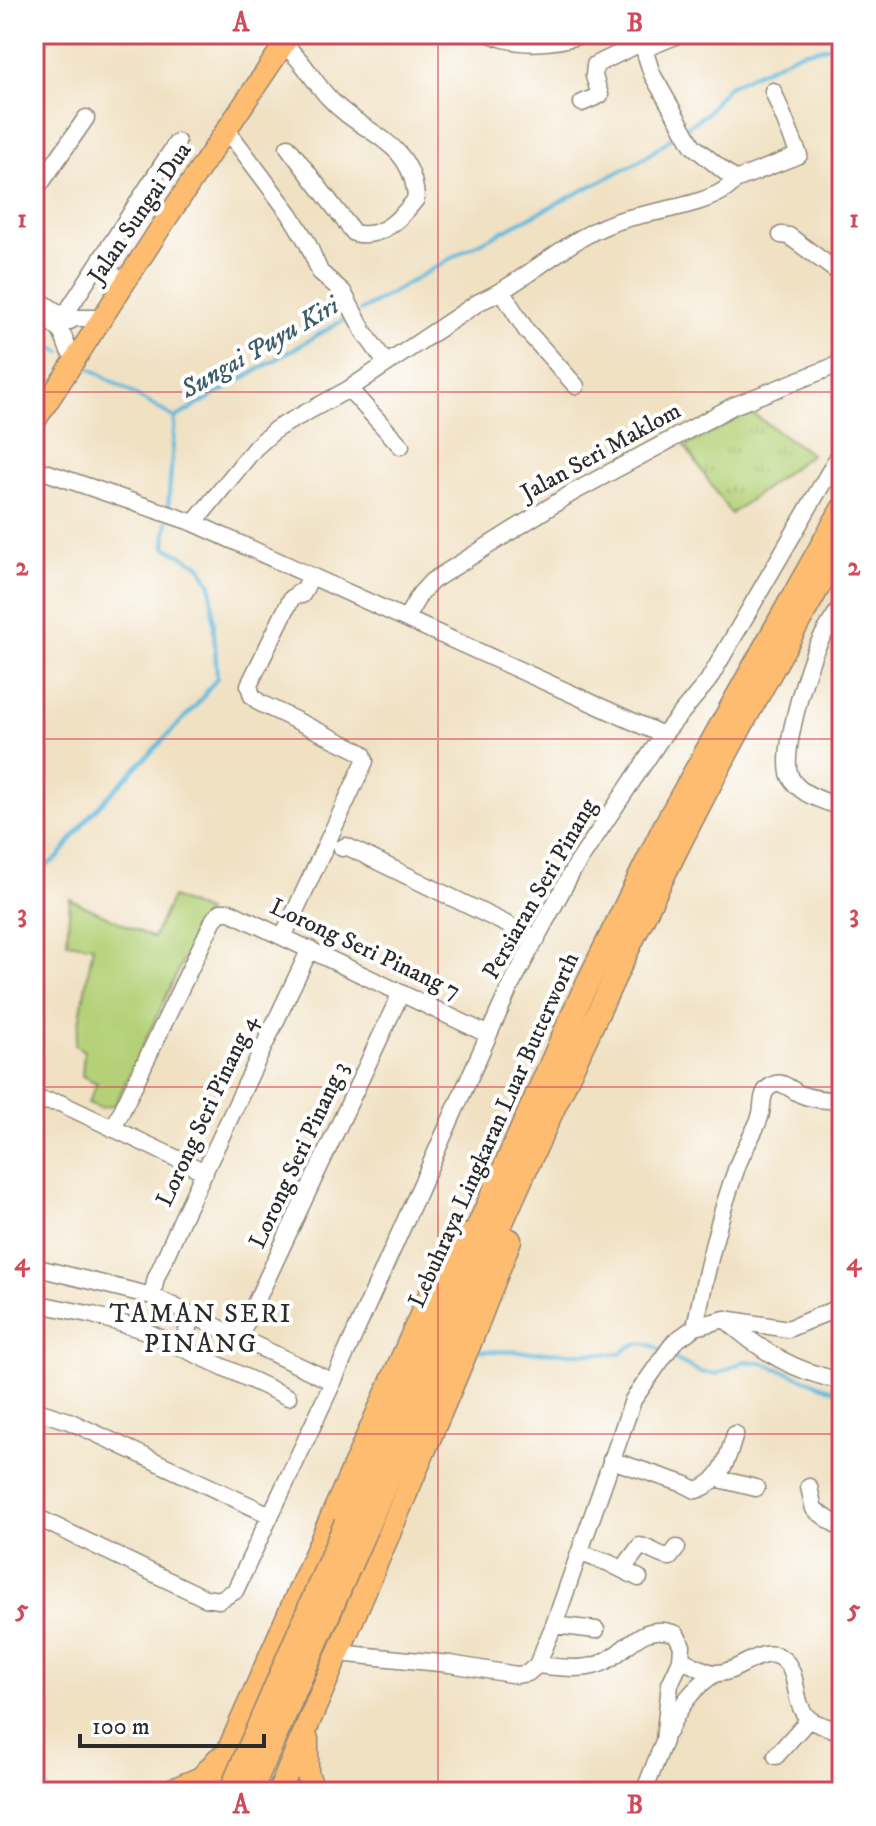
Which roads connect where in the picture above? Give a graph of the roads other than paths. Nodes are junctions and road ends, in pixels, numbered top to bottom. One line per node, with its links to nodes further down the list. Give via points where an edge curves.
1 (490, 34): 2 (street, via 545,43)
2 (584, 34)
3 (680, 34): 5 (street)
4 (288, 40): 9 (main road, Jalan Sungai Dua); 11 (street, via 328,98 404,159 416,199 400,220 382,230 365,236 354,233)
5 (640, 42): 7 (street, via 595,65 600,95); 12 (street, via 693,146)
6 (773, 91): 12 (street, via 799,155)
7 (582, 103)
8 (86, 118): 13 (street)
9 (227, 130): 17 (main road, Jalan Sungai Dua); 24 (street, via 290,214 320,272 343,292)
10 (177, 142): 15 (street)
11 (288, 147)
12 (735, 180): 18 (street, via 718,194 595,231)
13 (34, 193)
14 (781, 235): 16 (street)
15 (99, 262): 17 (street); 22 (street)
16 (842, 275)
17 (125, 281): 21 (main road, Jalan Sungai Dua)
18 (502, 292): 24 (street); 26 (street, via 526,330)
19 (34, 297): 22 (street)
20 (34, 314): 22 (street)
21 (101, 318): 22 (street); 23 (main road, Jalan Sungai Dua)
22 (63, 324): 23 (street, via 66,348)
23 (76, 357): 28 (main road, Jalan Sungai Dua)
24 (386, 363): 27 (street)
25 (842, 363): 37 (street, Jalan Seri Maklom, via 733,406 572,493 432,581)
26 (576, 386)
27 (349, 389): 29 (street); 33 (street, via 276,429)
28 (35, 419)
29 (401, 446)
30 (842, 450): 38 (street, Persiaran Seri Pinang, via 708,681)
31 (34, 468): 33 (street)
32 (842, 509): 46 (highway, Lebuhraya Lingkaran Luar Butterworth, via 665,825 581,996)
33 (190, 521): 35 (street)
34 (842, 545): 46 (highway, Lebuhraya Lingkaran Luar Butterworth)
35 (311, 576): 37 (street); 41 (street, via 302,595 291,599 249,685 252,696 357,750 365,761)
36 (842, 604): 39 (street, via 815,651 787,760 790,776 802,791)
37 (406, 618): 38 (street)
38 (663, 735): 42 (street, Persiaran Seri Pinang, via 573,870)
39 (842, 808)
40 (342, 848): 42 (street)
41 (283, 937): 43 (street, Lorong Seri Pinang 7); 49 (street, Lorong Seri Pinang 7, via 230,912 214,919)
42 (537, 939): 45 (street, Persiaran Seri Pinang)
43 (310, 949): 44 (street, Lorong Seri Pinang 7); 50 (street, Lorong Seri Pinang 4)
44 (401, 993): 45 (street, Lorong Seri Pinang 7); 58 (street, Lorong Seri Pinang 3)
45 (487, 1034): 61 (street, Persiaran Seri Pinang)
46 (551, 1090): 71 (highway, Lebuhraya Lingkaran Luar Butterworth); 79 (highway, via 544,1154); 85 (highway, via 503,1145 432,1290)
47 (34, 1100): 49 (street, via 60,1103)
48 (842, 1101): 57 (street, via 815,1099 777,1083 764,1093 719,1223)
49 (113, 1129): 50 (street)
50 (205, 1172): 52 (street, Lorong Seri Pinang 4)
51 (34, 1267): 52 (street)
52 (152, 1296): 55 (street)
53 (34, 1303): 59 (street, via 93,1315)
54 (842, 1303): 56 (street, via 788,1329)
55 (194, 1317): 58 (street); 59 (street)
56 (725, 1319): 57 (street); 60 (street, via 777,1360 813,1376)
57 (695, 1327): 65 (street, via 674,1342 633,1400)
58 (239, 1338): 61 (street)
59 (180, 1346): 62 (street)
60 (842, 1381)
61 (333, 1382): 69 (street, Persiaran Seri Pinang)
62 (288, 1397)
63 (37, 1411): 69 (street)
64 (735, 1434): 66 (street, via 724,1469)
65 (611, 1460): 66 (street, via 696,1490); 74 (street)
66 (715, 1478): 68 (street)
67 (809, 1487): 72 (street, via 814,1509)
68 (756, 1488)
69 (270, 1515): 70 (street, Persiaran Seri Pinang, via 235,1591 219,1600)
70 (34, 1516)
71 (356, 1526): 92 (highway, Lebuhraya Lingkaran Luar Butterworth, bridge); 93 (highway, Lebuhraya Lingkaran Luar Butterworth, bridge)
72 (842, 1529)
73 (677, 1548): 75 (street, via 666,1557 640,1546)
74 (580, 1553): 75 (street); 77 (street)
75 (623, 1569): 76 (street)
76 (639, 1578)
77 (554, 1625): 78 (street); 81 (street)
78 (596, 1630)
79 (338, 1653): 81 (street, via 517,1675); 83 (highway)
80 (681, 1660): 81 (street, via 676,1634 656,1630 593,1666); 82 (street); 87 (street, via 670,1684)
81 (537, 1665)
82 (716, 1673): 84 (street, via 746,1665 757,1656 784,1659); 87 (street, via 685,1700)
83 (310, 1718): 88 (highway); 95 (highway, via 305,1751)
84 (809, 1719): 86 (street); 89 (street)
85 (238, 1729): 88 (highway, via 241,1749 253,1765 278,1767); 90 (highway, via 201,1778); 91 (highway)
86 (842, 1732)
87 (664, 1741): 96 (street)
88 (296, 1753): 94 (highway)
89 (776, 1756)
90 (167, 1792)
91 (210, 1792)
92 (230, 1792)
93 (251, 1792)
94 (279, 1792)
95 (314, 1792)
96 (644, 1792)

